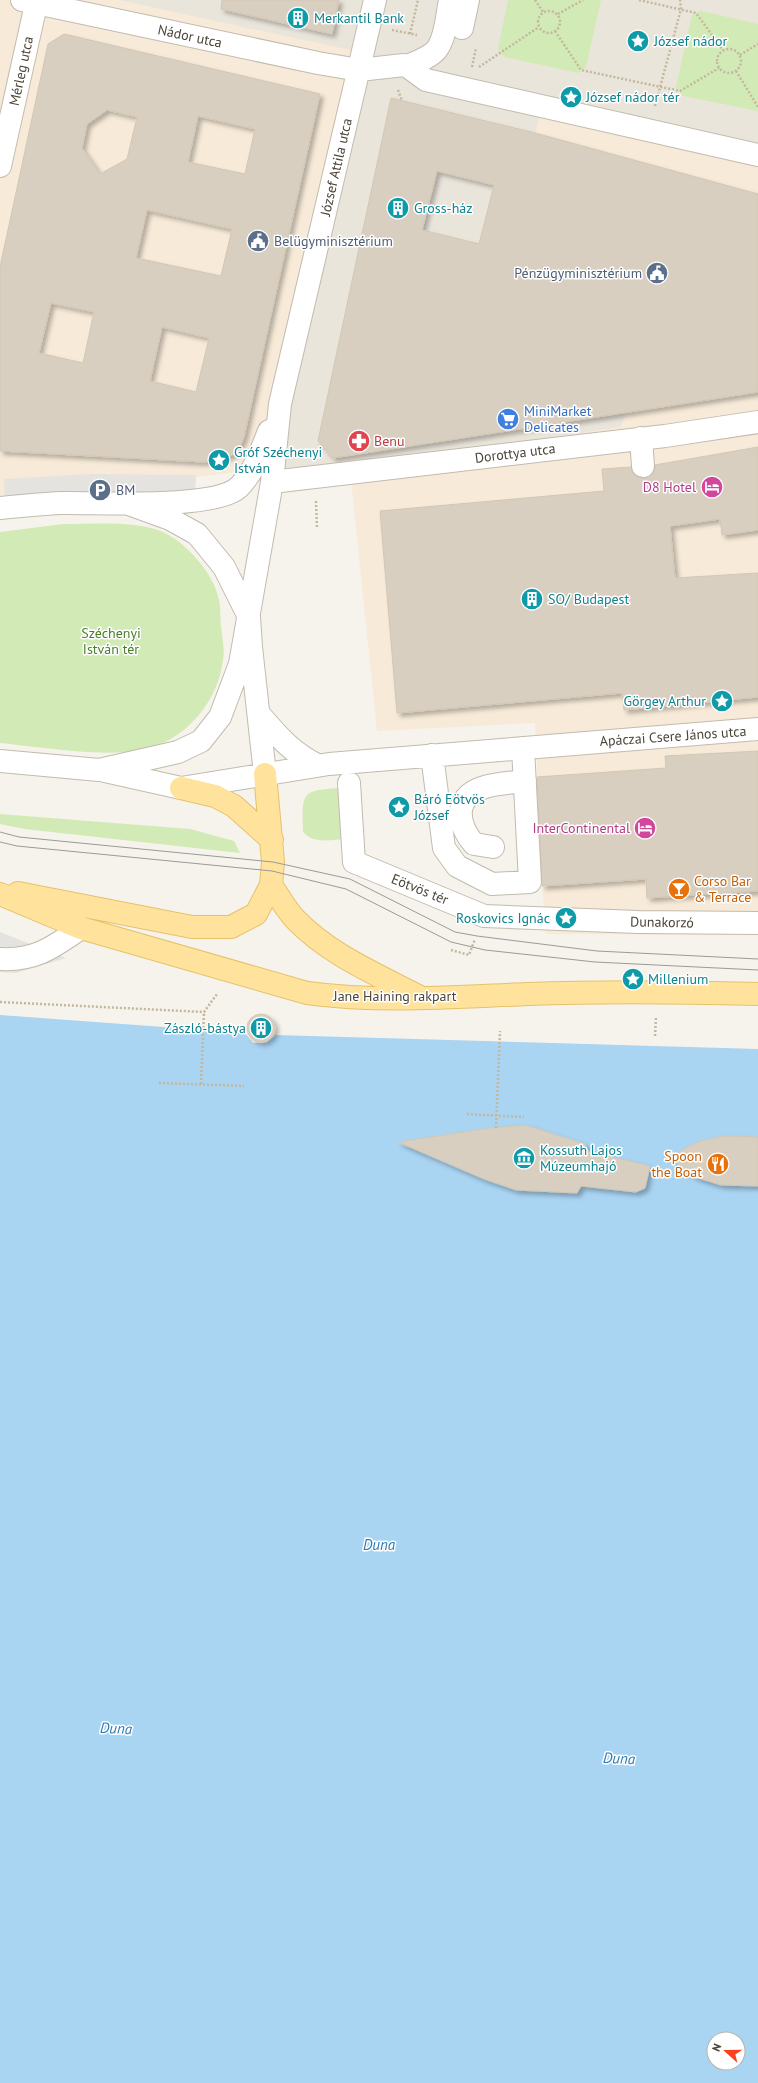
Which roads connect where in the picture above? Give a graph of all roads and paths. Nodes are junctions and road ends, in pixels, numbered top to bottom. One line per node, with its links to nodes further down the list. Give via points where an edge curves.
1 (375, 0): 22 (street, József Attila utca)
2 (418, 0): 16 (path)
3 (450, 0): 20 (street, via 437,49 424,59)
4 (468, 0): 14 (street)
5 (534, 0): 11 (path)
6 (583, 0): 12 (path)
7 (639, 0): 10 (path)
8 (680, 0): 10 (path)
9 (32, 1): 22 (street, Nádor utca); 29 (street, Mérleg utca)
10 (681, 9): 18 (path, via 696,13); 25 (path)
11 (543, 12): 12 (path, via 552,10); 13 (path, via 538,20)
12 (558, 14): 15 (path, via 560,25)
13 (539, 27): 15 (path, via 548,33); 24 (path)
14 (462, 28)
15 (555, 31): 25 (path, via 582,70)
16 (408, 41)
17 (758, 44): 19 (path)
18 (723, 50): 19 (path, via 731,49); 21 (path, via 716,59)
19 (740, 56): 23 (path, via 740,65)
20 (408, 66): 22 (street); 27 (street, via 426,80)
21 (719, 68): 23 (path, via 727,73); 25 (path, via 680,91)
22 (359, 70): 30 (street, József Attila utca)
23 (736, 71): 26 (path)
24 (471, 72)
25 (660, 87): 27 (path)
26 (758, 107)
27 (650, 131): 28 (street)
28 (758, 155)
29 (0, 166)
30 (280, 404): 34 (street); 35 (street, via 258,460 238,488 224,496 194,501)
31 (758, 422): 32 (street, Dorottya utca)
32 (641, 438): 33 (street); 34 (street, Dorottya utca)
33 (643, 466)
34 (272, 482): 37 (street)
35 (123, 502): 36 (street, via 60,503); 37 (street, via 170,519 197,534 224,566)
36 (0, 508)
37 (249, 617): 38 (street, via 250,647); 44 (street, via 240,664 220,717 202,741 178,752)
38 (259, 714): 43 (street, via 299,756); 45 (street)
39 (758, 729): 40 (street, Apáczai Csere János utca)
40 (523, 748): 41 (street); 46 (street)
41 (432, 755): 43 (street); 46 (street, via 444,848 457,866 492,884 530,882)
42 (0, 761): 44 (street)
43 (317, 765): 45 (street)
44 (100, 770): 48 (street)
45 (265, 774): 48 (street); 49 (main road)
46 (525, 781): 50 (street, via 482,788 470,794 461,805 460,819 465,834 474,844)
47 (349, 783): 54 (street, Eötvös tér, via 354,862)
48 (181, 788): 49 (main road, via 215,796 234,806)
49 (272, 840): 51 (main road)
50 (493, 847)
51 (271, 885): 52 (main road, via 256,914 232,927 192,927 42,896); 62 (main road, via 295,919 316,939 340,956)
52 (0, 890)
53 (0, 894): 57 (main road, Jane Haining rakpart)
54 (484, 916): 55 (street, Eötvös tér); 58 (path, via 469,955)
55 (566, 918): 56 (street, Dunakorzó, via 638,922)
56 (758, 923)
57 (81, 928): 59 (street, via 45,952 16,960); 62 (main road, Jane Haining rakpart, via 307,993 343,998)
58 (452, 950)
59 (0, 959)
60 (217, 994): 64 (path)
61 (758, 994): 62 (main road, Jane Haining rakpart, via 657,992)
62 (423, 998)
63 (0, 1002): 64 (path)
64 (204, 1012): 67 (path)
65 (500, 1031): 70 (path, bridge)
66 (159, 1082): 67 (path)
67 (201, 1084): 68 (path)
68 (244, 1086)
69 (467, 1114): 70 (path)
70 (497, 1115): 71 (path); 72 (path, bridge)
71 (524, 1117)
72 (496, 1128)

